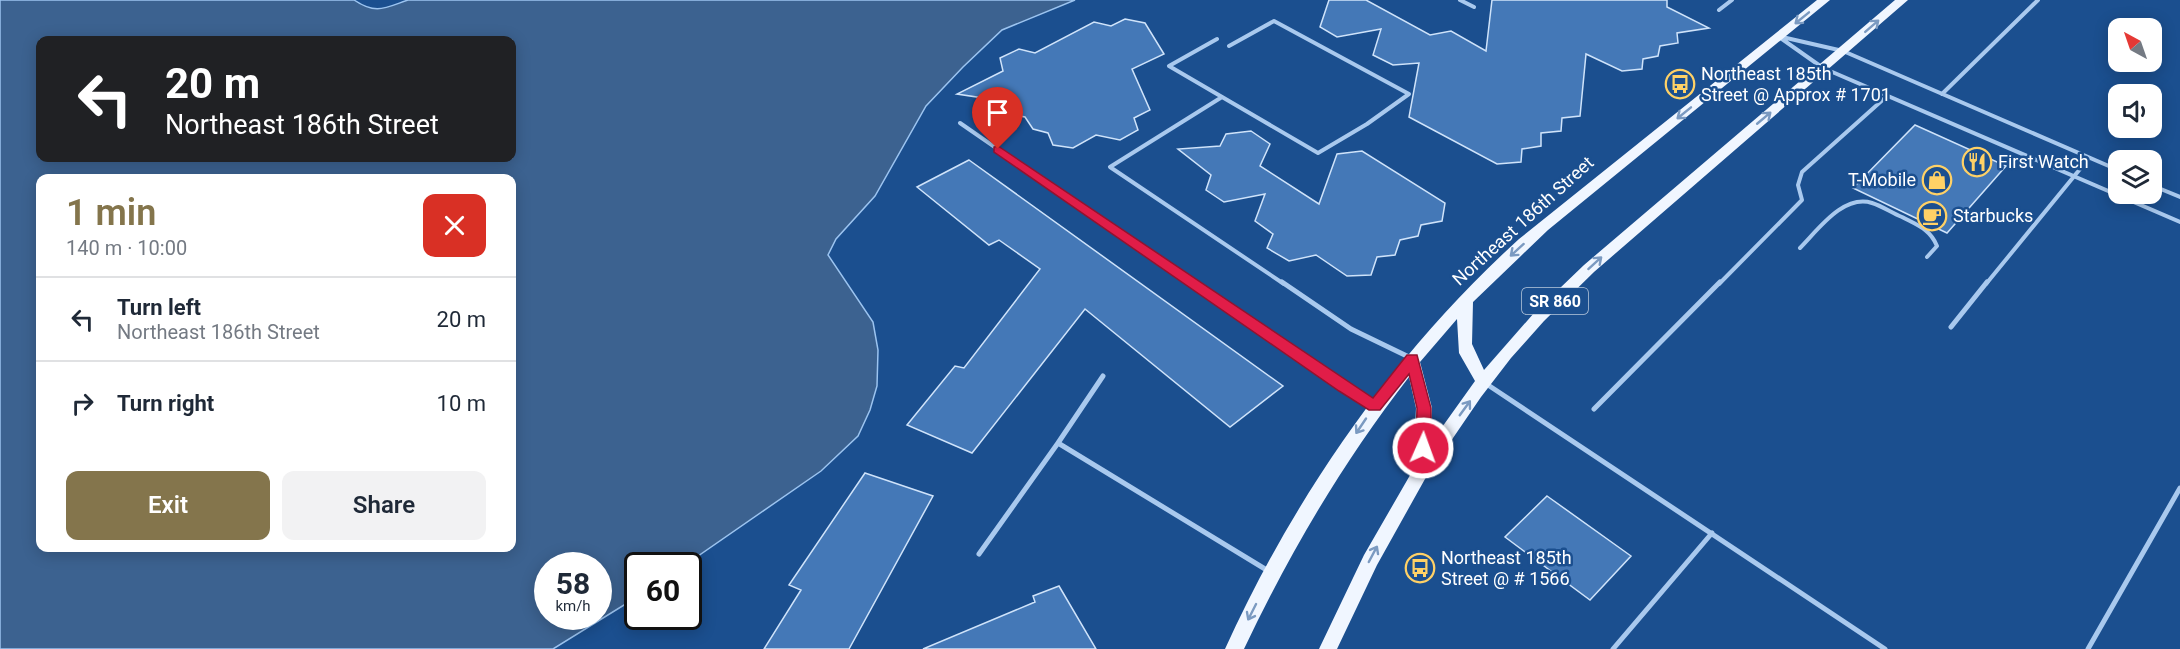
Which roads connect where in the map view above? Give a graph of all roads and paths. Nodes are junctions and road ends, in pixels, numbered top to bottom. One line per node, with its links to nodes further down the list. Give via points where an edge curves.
1 (1460, 0): 6 (lane)
2 (1732, 0): 7 (lane)
3 (1824, 0): 8 (main road, Northeast 186th Street, one-way to 8)
4 (1902, 0): 11 (main road, SR 860, one-way to 4)
5 (2038, 0): 13 (lane)
6 (1474, 7)
7 (1719, 10)
8 (1779, 36): 11 (lane); 12 (lane); 25 (main road, Northeast 186th Street, one-way to 25, via 1569,206)
9 (1217, 39): 15 (lane, via 1168,66)
10 (1229, 46): 15 (lane, via 1275,21 1409,94 1318,153)
11 (1843, 51): 12 (main road, SR 860); 13 (lane)
12 (1823, 68): 14 (lane); 29 (main road, SR 860, one-way to 12, via 1539,317 1595,262)
13 (1942, 94): 17 (lane)
14 (1887, 96): 19 (lane); 31 (lane, via 1802,172 1798,185 1802,200)
15 (1222, 97): 27 (lane, via 1110,167 1351,328)
16 (960, 123): 30 (lane)
17 (2089, 158): 18 (lane); 19 (lane)
18 (2108, 166)
19 (2074, 176): 22 (lane); 26 (lane)
20 (2162, 189): 21 (lane)
21 (2180, 197)
22 (2180, 222)
23 (1800, 248): 24 (lane, via 1844,206 1871,202 1933,236 1937,246)
24 (1928, 257)
25 (1466, 300): 27 (main road, Northeast 186th Street); 29 (main road, via 1465,352)
26 (1951, 327)
27 (1412, 359): 30 (main road, Northeast 186th Street); 33 (main road, via 1424,408)
28 (1102, 376): 32 (lane)
29 (1484, 382): 33 (main road, SR 860, one-way to 29); 35 (lane)
30 (1375, 406): 37 (main road, Northeast 186th Street, one-way to 37, via 1326,478)
31 (1594, 409)
32 (1058, 443): 36 (lane); 37 (lane)
33 (1420, 473): 39 (main road, SR 860, one-way to 33, via 1372,555)
34 (2180, 488): 42 (lane)
35 (1712, 533): 40 (lane); 41 (lane)
36 (979, 554)
37 (1272, 573): 38 (main road, Northeast 186th Street, one-way to 38)
38 (1234, 649)
39 (1328, 649)
40 (1613, 649)
41 (1885, 649)
42 (2088, 649)

